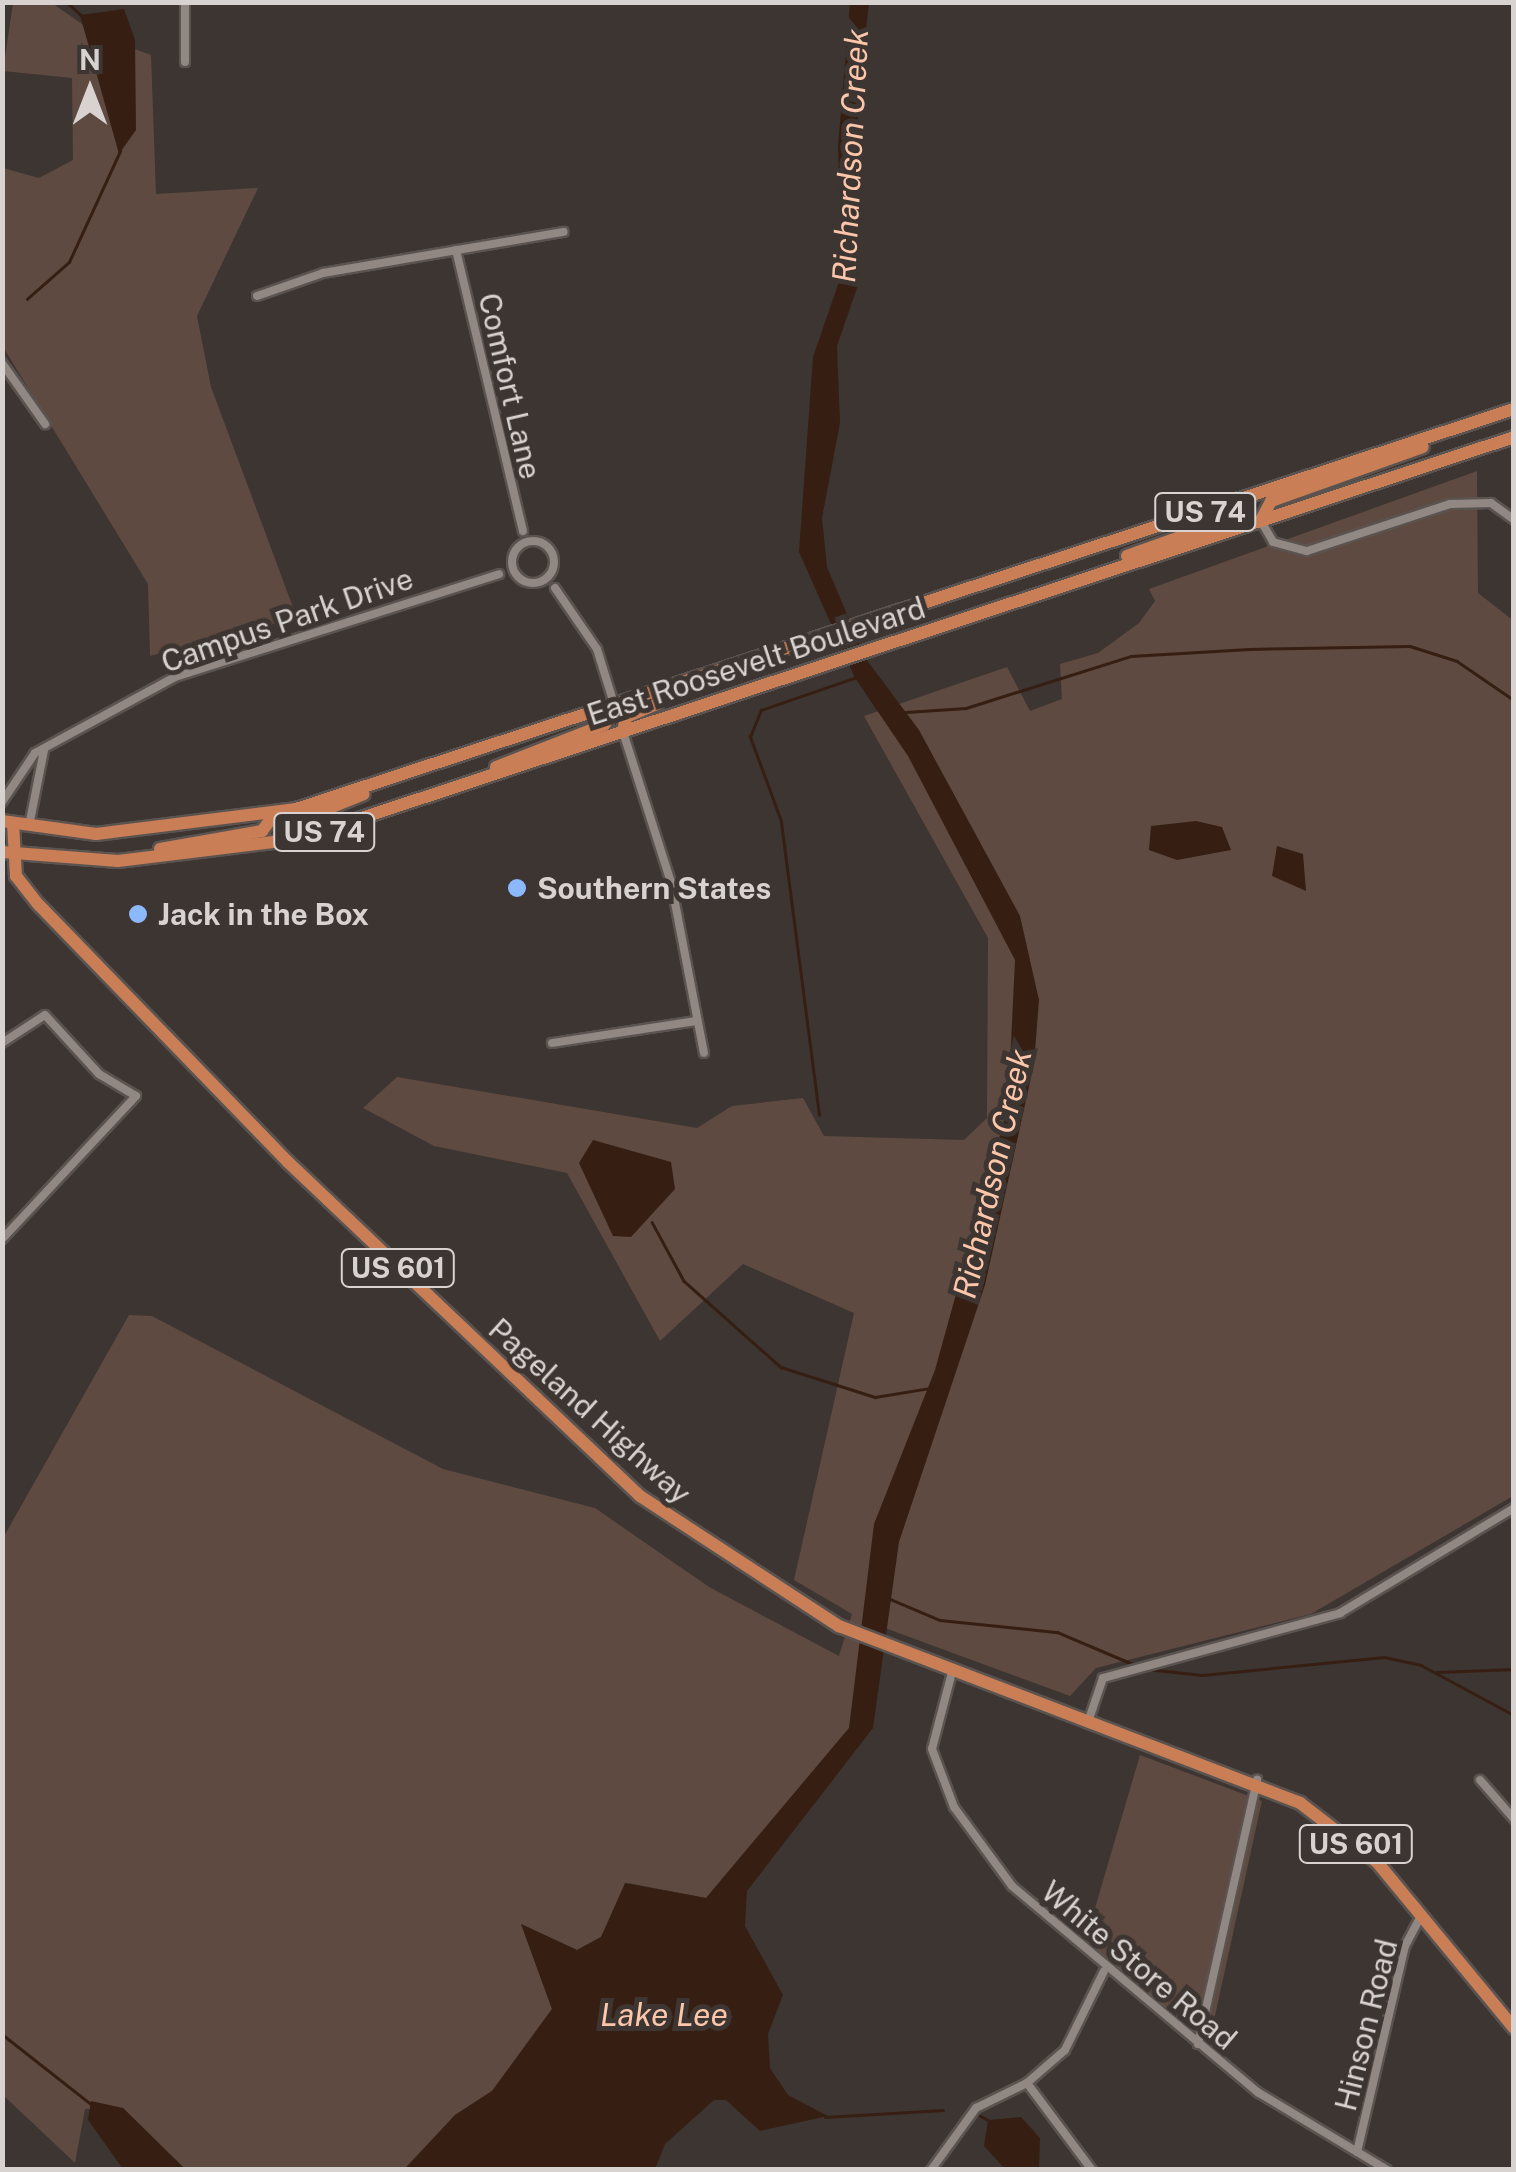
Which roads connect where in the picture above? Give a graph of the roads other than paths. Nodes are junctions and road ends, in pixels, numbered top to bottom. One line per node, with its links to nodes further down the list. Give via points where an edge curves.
1 (185, 2): 2 (street)
2 (185, 62)
3 (564, 232): 4 (street)
4 (456, 250): 5 (street, via 323,273); 14 (street, Comfort Lane)
5 (257, 296)
6 (2, 363): 8 (street)
7 (1514, 409): 9 (highway, East Roosevelt Boulevard / US 74)
8 (45, 424)
9 (1434, 434): 11 (highway, East Roosevelt Boulevard / US 74); 12 (highway, via 1424,446 1271,502)
10 (1514, 437): 12 (highway, East Roosevelt Boulevard / US 74)
11 (1247, 497): 22 (highway, via 1236,517); 24 (highway, East Roosevelt Boulevard / US 74)
12 (1261, 520): 13 (street, via 1272,542 1307,550 1450,504 1492,503); 22 (highway, East Roosevelt Boulevard / US 74)
13 (1514, 520)
14 (524, 531): 15 (street); 16 (street, Comfort Lane)
15 (538, 542): 16 (street); 18 (street, via 552,552)
16 (522, 544): 17 (street, Comfort Lane)
17 (512, 562): 19 (street, Campus Park Drive); 20 (street)
18 (552, 572): 21 (street); 23 (street)
19 (499, 574): 20 (street, Campus Park Drive); 27 (street, Campus Park Drive, via 175,677)
20 (517, 575): 21 (street)
21 (542, 581): 23 (street)
22 (1076, 581): 26 (highway, East Roosevelt Boulevard / US 74)
23 (555, 588): 25 (street, via 596,649)
24 (751, 663): 25 (highway, East Roosevelt Boulevard / US 74); 26 (highway, via 628,715)
25 (615, 708): 28 (highway, East Roosevelt Boulevard / US 74); 29 (highway, via 604,725)
26 (623, 732): 29 (highway, East Roosevelt Boulevard / US 74); 37 (street, via 671,882)
27 (44, 750): 30 (street, Campus Park Drive); 33 (street)
28 (378, 784): 31 (highway, East Roosevelt Boulevard / US 74); 34 (highway, via 283,827)
29 (468, 784): 34 (highway, East Roosevelt Boulevard / US 74)
30 (2, 802)
31 (275, 814): 33 (highway, East Roosevelt Boulevard / US 74, via 96,834); 36 (highway, via 262,831)
32 (8, 822): 33 (highway, East Roosevelt Boulevard / US 74); 35 (highway, Pageland Highway / US 601)
33 (29, 826)
34 (279, 842): 36 (highway, East Roosevelt Boulevard / US 74)
35 (7, 853): 36 (highway, East Roosevelt Boulevard / US 74); 43 (highway, Pageland Highway / US 601, via 39,905 190,1064 640,1496 838,1626)
36 (130, 860)
37 (695, 1021): 38 (street); 40 (street)
38 (552, 1043)
39 (2, 1044): 41 (street, via 45,1015 99,1074 136,1096)
40 (704, 1053)
41 (2, 1239)
42 (1514, 1508): 44 (street, via 1340,1613 1103,1678)
43 (952, 1676): 44 (highway, Pageland Highway / US 601); 49 (street, White Store Road, via 932,1749 954,1808 1012,1886)
44 (1088, 1722): 45 (highway, Pageland Highway / US 601)
45 (1256, 1779): 48 (highway, Pageland Highway / US 601, via 1334,1825); 51 (street)
46 (1480, 1780): 47 (street)
47 (1514, 1820)
48 (1424, 1912): 50 (highway, Pageland Highway / US 601); 53 (street, Hinson Road, via 1406,1946)
49 (1104, 1971): 51 (street, White Store Road); 52 (street, via 1065,2050)
50 (1514, 2028)
51 (1198, 2044): 53 (street, White Store Road)
52 (1027, 2083): 54 (street, via 976,2108); 55 (street)
53 (1357, 2152): 56 (street, White Store Road)
54 (930, 2170)
55 (1092, 2170)
56 (1387, 2170)

